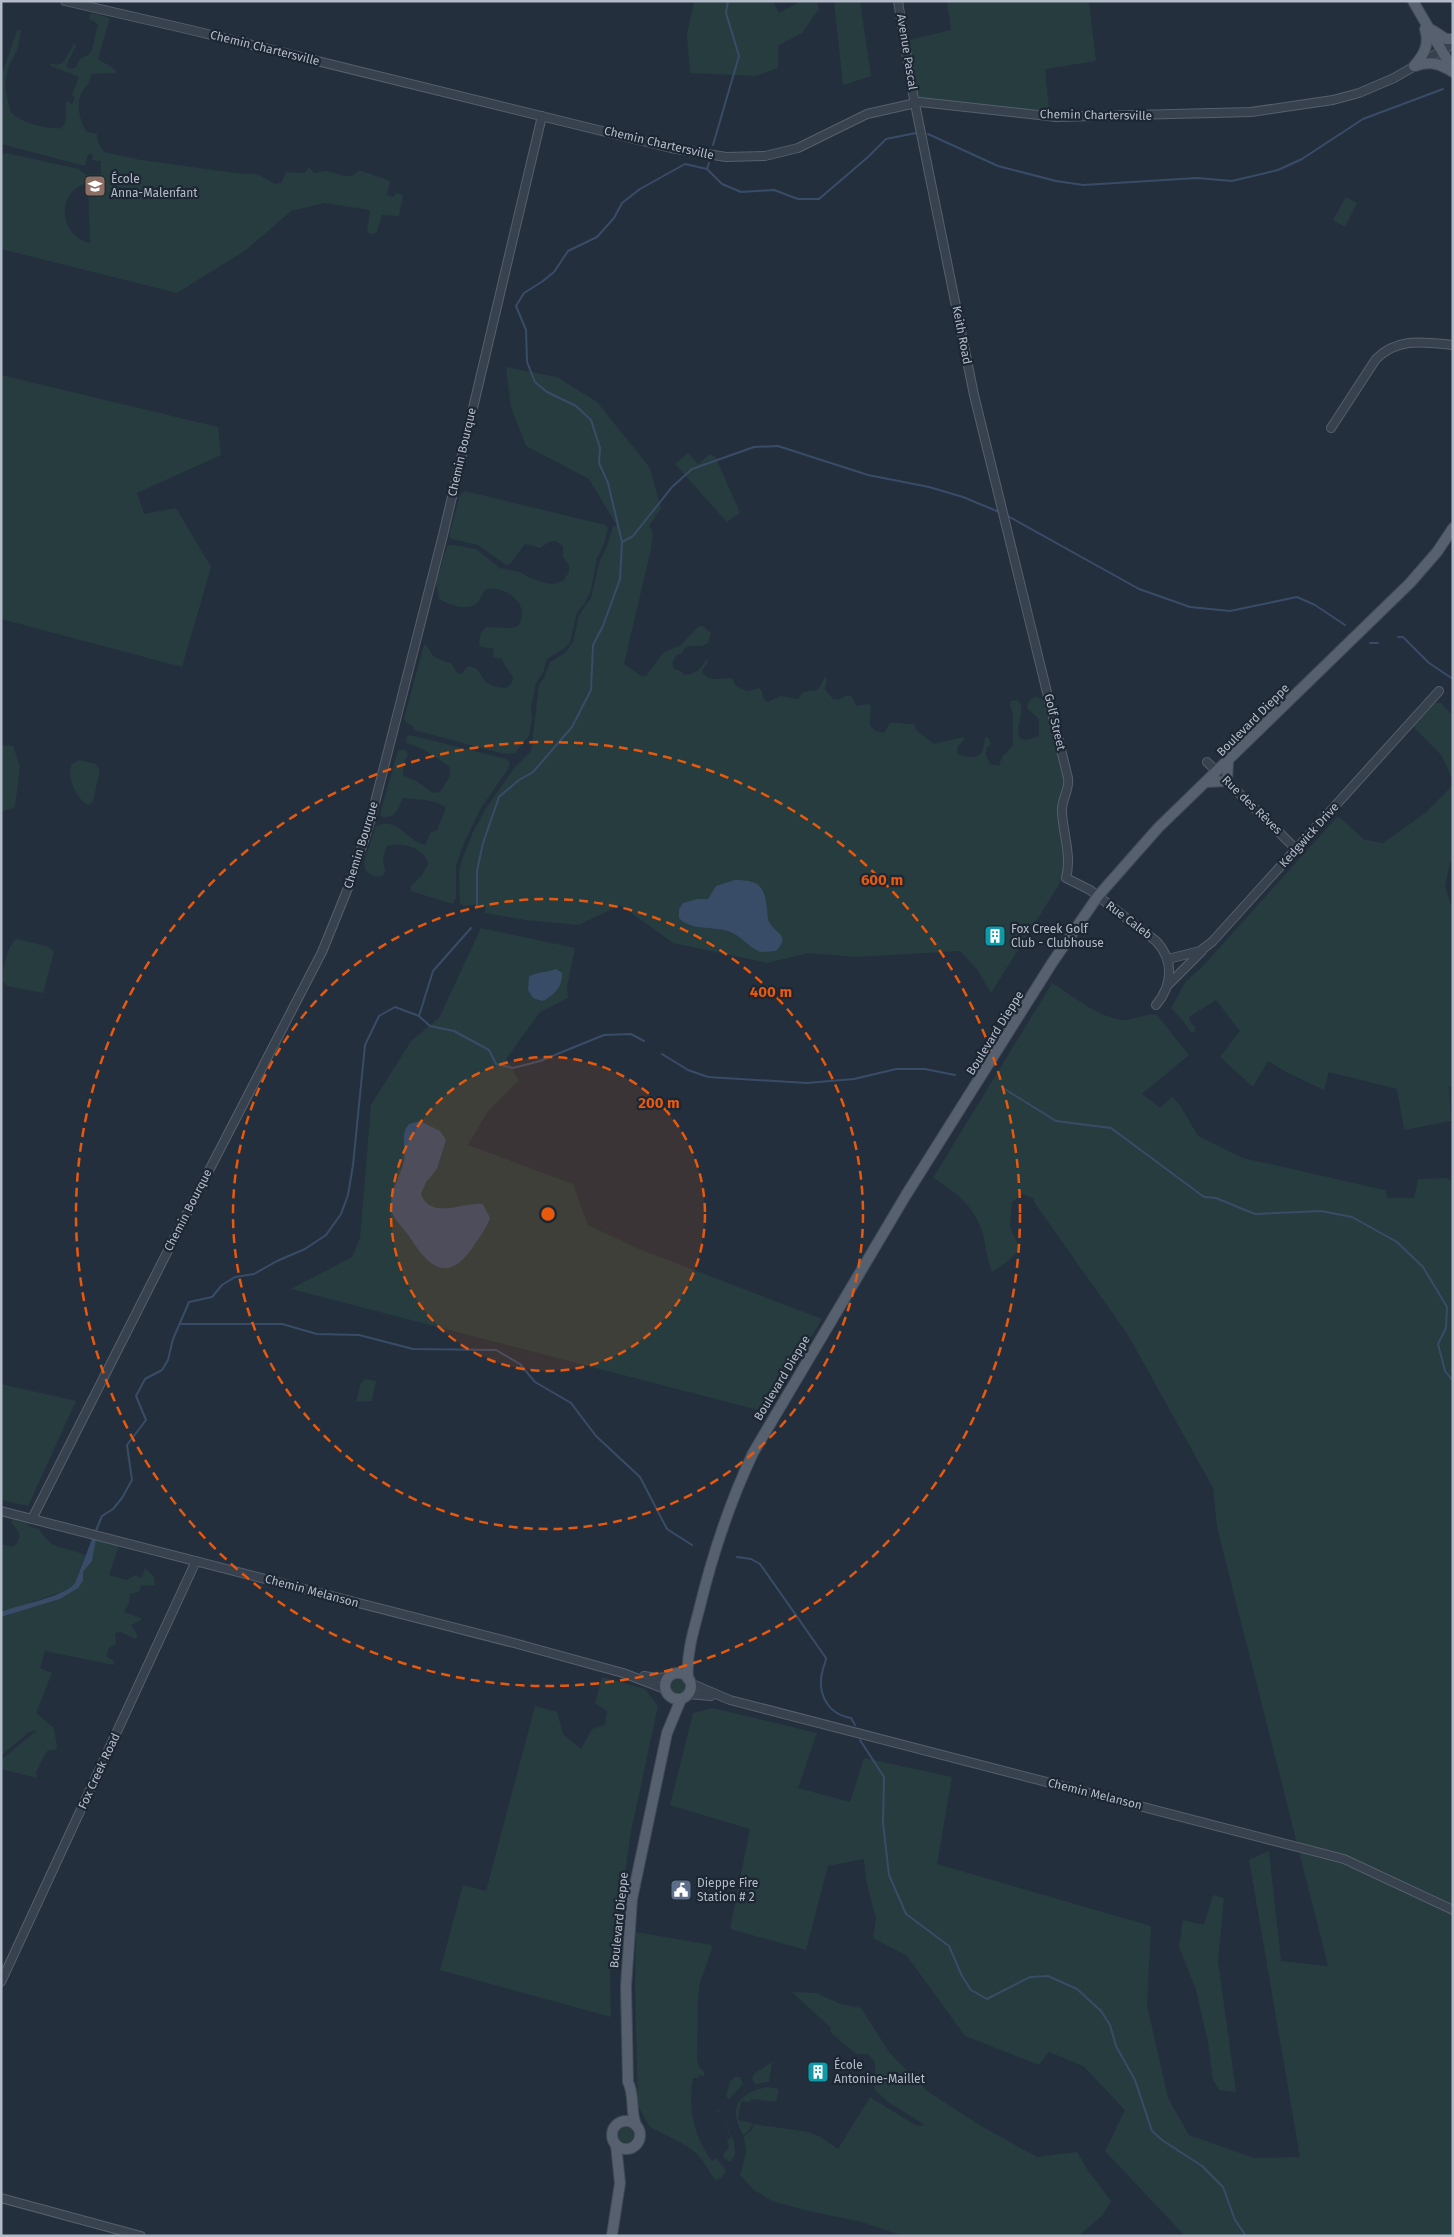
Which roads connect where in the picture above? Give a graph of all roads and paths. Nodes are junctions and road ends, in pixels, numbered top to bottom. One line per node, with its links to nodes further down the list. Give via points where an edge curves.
1 (65, 1): 13 (street, Chemin Chartersville)
2 (898, 1): 12 (street, Avenue Pascal)
3 (1413, 1): 4 (main road)
4 (1421, 16): 5 (main road, via 1435,34); 7 (main road); 10 (main road, via 1427,36 1426,46)
5 (1453, 39)
6 (1453, 44): 7 (street, Chemin Chartersville)
7 (1442, 50): 10 (street, Chemin Chartersville); 11 (main road)
8 (1453, 58): 9 (main road)
9 (1453, 63)
10 (1414, 66): 11 (main road, via 1436,63); 12 (street, Chemin Chartersville, via 1359,94 1251,112 1056,116)
11 (1453, 71)
12 (915, 102): 13 (street, Chemin Chartersville, via 867,114 798,148 748,158 684,151); 17 (street, Keith Road, via 974,395)
13 (542, 116): 32 (street, Chemin Bourque, via 440,544 370,822 350,883 322,952)
14 (1453, 345): 15 (street, via 1403,343 1391,346 1376,359)
15 (1331, 428)
16 (1453, 528): 20 (main road, Boulevard Dieppe, via 1410,583)
17 (1017, 566): 25 (street, Golf Street, via 1068,778 1069,788 1062,811 1068,858)
18 (1439, 691): 24 (street, Kedgwick Drive)
19 (1208, 762): 21 (street, Rue des Rêves)
20 (1228, 763): 21 (main road, Boulevard Dieppe); 22 (main road)
21 (1218, 772): 22 (street, Rue des Rêves); 23 (main road, Boulevard Dieppe)
22 (1228, 781): 23 (main road); 24 (street, Rue des Rêves)
23 (1207, 782): 26 (main road, Boulevard Dieppe, via 1147,840)
24 (1296, 849): 27 (street, Kedgwick Drive)
25 (1066, 878): 26 (street, Rue Caleb)
26 (1098, 896): 28 (street, Rue Caleb, via 1156,941); 34 (main road, Boulevard Dieppe, via 906,1195 767,1427 727,1513)
27 (1204, 949): 28 (street); 29 (street, Kedgwick Drive)
28 (1168, 960): 29 (street)
29 (1168, 985): 30 (street)
30 (1156, 1004)
31 (1, 1511): 32 (street, Chemin Melanson)
32 (32, 1519): 33 (street, Chemin Melanson)
33 (196, 1560): 35 (street, Chemin Melanson); 43 (street, Fox Creek Road)
34 (691, 1641): 36 (main road, via 682,1664); 37 (main road)
35 (623, 1673): 36 (street, via 657,1678); 38 (street)
36 (671, 1676): 37 (main road, via 680,1674); 38 (main road, via 665,1683)
37 (689, 1681): 39 (main road); 40 (street)
38 (668, 1693): 39 (main road); 41 (main road)
39 (685, 1697): 40 (street); 41 (main road)
40 (730, 1700): 42 (street, Chemin Melanson, via 1344,1859)
41 (668, 1733): 44 (main road, Boulevard Dieppe, via 632,1899 626,1986)
42 (1453, 1910)
43 (1, 1982)
44 (628, 2082): 45 (main road); 46 (main road)
45 (620, 2121): 46 (main road); 47 (main road, via 612,2134)
46 (636, 2125): 48 (main road, via 640,2137)
47 (616, 2145): 48 (main road, via 624,2149); 49 (main road)
48 (632, 2147): 49 (main road)
49 (620, 2183): 51 (main road)
50 (1, 2198): 52 (street)
51 (612, 2235)
52 (141, 2236)

